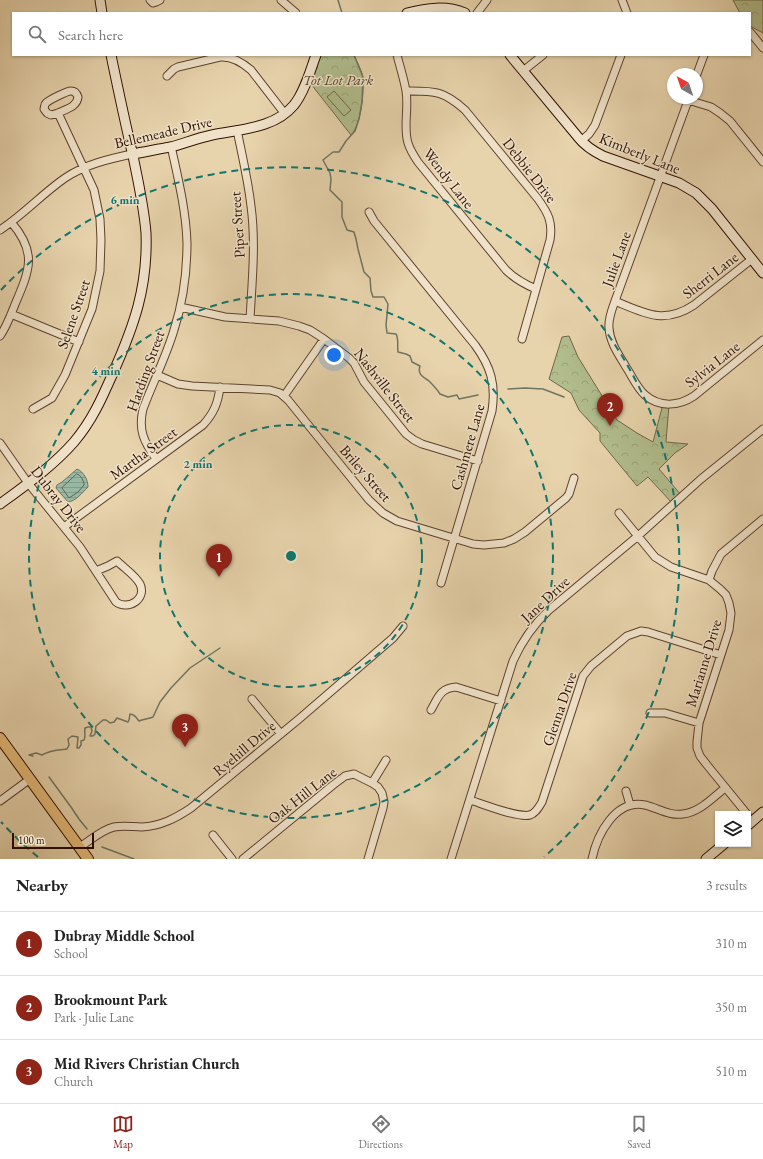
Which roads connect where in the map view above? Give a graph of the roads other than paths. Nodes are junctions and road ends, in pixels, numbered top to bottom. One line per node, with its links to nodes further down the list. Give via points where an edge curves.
1 (100, 0): 7 (street)
2 (150, 0): 3 (street)
3 (160, 0)
4 (281, 0): 8 (street)
5 (487, 0): 11 (street)
6 (622, 0): 12 (street)
7 (102, 12)
8 (295, 12)
9 (413, 12): 10 (street, via 435,8)
10 (462, 12)
11 (478, 12)
12 (627, 12)
13 (751, 33): 14 (street)
14 (763, 48)
15 (111, 56): 35 (street)
16 (226, 56): 23 (street); 26 (street, via 178,67)
17 (316, 56): 31 (street, Bellemeade Drive, via 300,94)
18 (397, 56): 27 (street, Wendy Lane)
19 (511, 56): 25 (street, Kimberly Lane)
20 (542, 56): 25 (street)
21 (621, 56): 33 (street, via 595,125)
22 (704, 56): 24 (street)
23 (242, 59): 31 (street)
24 (699, 68)
25 (523, 71): 33 (street, Kimberly Lane)
26 (167, 76)
27 (406, 91): 44 (street, Wendy Lane, via 406,133 411,152 506,270); 44 (street, Debbie Drive, via 438,92 456,101 547,212 552,230)
28 (687, 104): 38 (street, Julie Lane)
29 (701, 104): 36 (street, via 730,121)
30 (58, 113): 30 (street, via 78,101 75,92 67,92 45,104 47,114); 37 (street, Selene Street)
31 (285, 114): 32 (street, Bellemeade Drive, via 268,123)
32 (237, 130): 34 (street, Bellemeade Drive); 48 (street, Piper Street, via 252,206 254,240)
33 (581, 141): 38 (street, Kimberly Lane, via 594,152)
34 (172, 146): 35 (street, Bellemeade Drive); 46 (street, Harding Street, via 187,242)
35 (132, 154): 37 (street, Bellemeade Drive, via 106,159); 64 (street, via 146,232 141,292 132,326 90,421 60,457)
36 (763, 162)
37 (83, 168): 40 (street, Bellemeade Drive, via 63,180); 53 (street, Selene Street, via 94,190 100,219 101,257 95,298)
38 (660, 177): 42 (street, Kimberly Lane, via 688,187 704,200); 45 (street, Julie Lane)
39 (369, 212): 62 (street, Cashmere Lane, via 475,345 490,370 494,398)
40 (11, 222): 41 (street, Bellemeade Drive); 47 (street, via 27,247 29,266)
41 (0, 230)
42 (752, 259): 43 (street, Kimberly Lane); 45 (street, Sherri Lane, via 686,311 672,315 651,315)
43 (763, 273)
44 (536, 289): 51 (street, Debbie Drive)
45 (614, 301): 57 (street, Julie Lane, via 609,326 613,345 645,395 660,403)
46 (180, 307): 48 (street, Nashville Street, via 225,317); 54 (street, Harding Street)
47 (11, 314): 49 (street); 53 (street)
48 (250, 319): 50 (street, Nashville Street, via 289,323 310,330)
49 (1, 334)
50 (324, 339): 56 (street); 62 (street, Nashville Street, via 350,358 364,382 414,440)
51 (522, 339)
52 (763, 340): 57 (street, Sylvia Lane, via 694,396)
53 (79, 342): 58 (street, Selene Street, via 55,395)
54 (157, 375): 55 (street, Briley Street, via 178,384); 61 (street, Harding Street, via 143,409 141,424 143,438)
55 (220, 387): 56 (street, Briley Street, via 270,390); 61 (street, Martha Street, via 211,416 203,425)
56 (284, 396): 70 (street, Briley Street, via 369,500 383,513 396,521)
57 (674, 404)
58 (33, 409)
59 (763, 429): 69 (street, Jane Drive, via 701,479)
60 (0, 444): 64 (street, Dubray Drive)
61 (156, 459): 68 (street, Martha Street)
62 (478, 461): 70 (street, Cashmere Lane)
63 (574, 478): 70 (street, Briley Street, via 566,498 514,539 495,545 484,545)
64 (28, 483): 65 (street); 68 (street, Dubray Drive)
65 (0, 504)
66 (619, 513): 69 (street, Marianne Drive)
67 (763, 519): 72 (street, via 721,554)
68 (64, 527): 71 (street, Dubray Drive)
69 (638, 536): 72 (street, Marianne Drive, via 663,563); 77 (street, Jane Drive, via 539,619 520,646)
70 (454, 539): 73 (street, Cashmere Lane)
71 (96, 570): 71 (street, Dubray Drive, via 120,605 129,606 138,600 141,594 140,584 117,561)
72 (709, 580): 75 (street, Marianne Drive, via 726,595 732,613)
73 (441, 583)
74 (403, 626): 81 (street, Ryehill Drive, via 393,638)
75 (721, 655): 80 (street, Marianne Drive); 88 (street, Glenna Drive, via 648,632 641,631 627,636 591,666 583,676 538,809 523,816)
76 (252, 699): 81 (street)
77 (500, 701): 78 (street, via 456,687 444,690); 88 (street, Jane Drive)
78 (431, 710)
79 (650, 713): 80 (street, via 665,713)
80 (699, 723): 86 (street, Marianne Drive, via 697,748 700,756)
81 (281, 734): 95 (street, Ryehill Drive, via 174,819 151,826 115,827 98,834)
82 (0, 738): 84 (main road)
83 (386, 760): 85 (street)
84 (30, 779): 89 (street); 95 (main road)
85 (372, 783): 99 (street, Oak Hill Lane, via 354,774 345,776); 100 (street, Oak Hill Lane, via 382,792 384,802)
86 (725, 788): 90 (street, via 694,812 682,815 666,813 646,805); 91 (street, Marianne Drive)
87 (626, 791): 90 (street)
88 (470, 800): 101 (street, Jane Drive)
89 (0, 801)
90 (630, 805): 102 (street, via 624,807 604,827)
91 (743, 811)
92 (763, 812): 93 (street)
93 (751, 818)
94 (213, 835): 98 (street)
95 (80, 847): 97 (main road)
96 (720, 847): 103 (street)
97 (88, 859)
98 (232, 859)
99 (243, 859)
100 (368, 859)
101 (451, 859)
102 (592, 859)
103 (706, 859)

